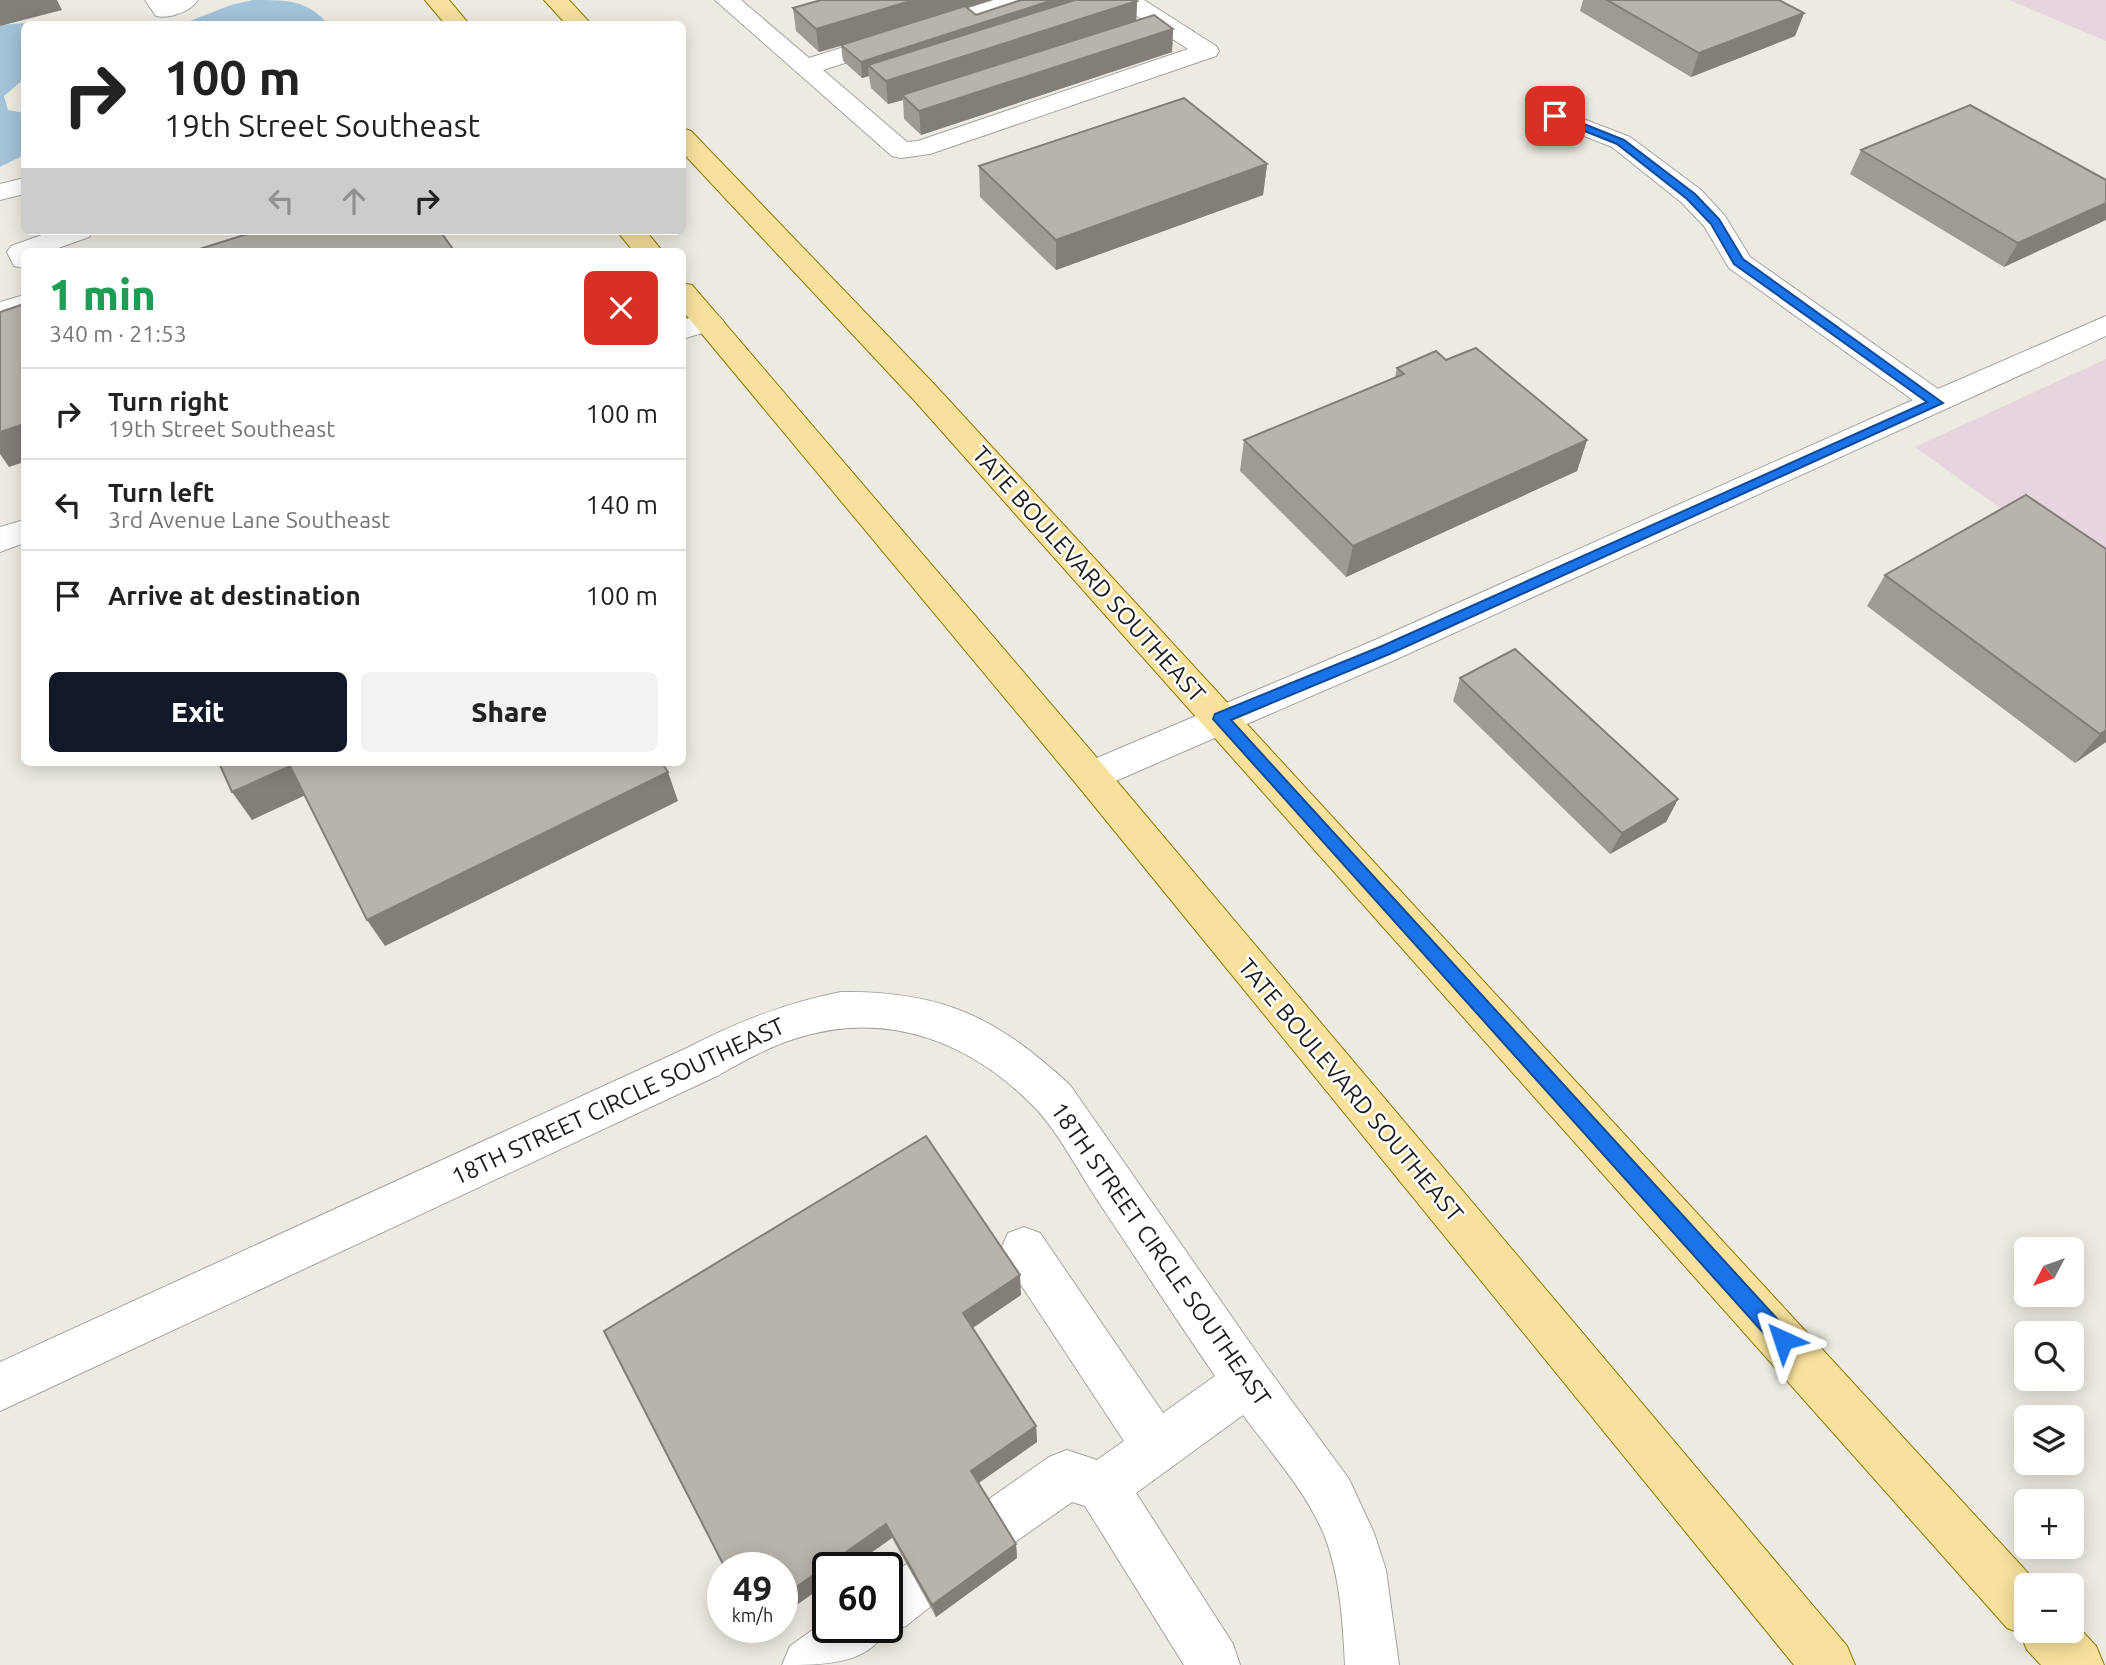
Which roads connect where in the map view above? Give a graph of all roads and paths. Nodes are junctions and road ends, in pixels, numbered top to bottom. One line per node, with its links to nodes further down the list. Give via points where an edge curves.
1 (186, 0): 8 (street)
2 (437, 0): 9 (main road)
3 (556, 0): 10 (main road)
4 (1018, 0): 15 (street)
5 (1127, 0): 7 (street); 12 (street)
6 (743, 4): 13 (street)
7 (1100, 8)
8 (155, 12)
9 (454, 21)
10 (576, 21)
11 (790, 26): 13 (street)
12 (1168, 27): 14 (street); 20 (street, via 1207,51 921,148 901,150)
13 (765, 33): 15 (street)
14 (1142, 35)
15 (806, 67): 17 (street)
16 (861, 84): 17 (street)
17 (835, 93): 20 (street)
18 (893, 112): 20 (street)
19 (1555, 116): 31 (street, via 1621,142 1691,197 1715,222 1738,262)
20 (867, 120)
21 (686, 140): 34 (main road, TATE BOULEVARD SOUTHEAST, via 924,392)
22 (21, 187): 23 (street)
23 (0, 192)
24 (68, 235): 25 (street)
25 (32, 248)
26 (686, 301): 30 (main road, TATE BOULEVARD SOUTHEAST)
27 (21, 305): 28 (street)
28 (0, 311)
29 (2106, 325): 31 (street)
30 (696, 326): 35 (main road, TATE BOULEVARD SOUTHEAST)
31 (1937, 403): 34 (street)
32 (21, 532): 33 (street)
33 (0, 540)
34 (1220, 719): 35 (street); 42 (main road, TATE BOULEVARD SOUTHEAST)
35 (1091, 776): 48 (main road, TATE BOULEVARD SOUTHEAST)
36 (1024, 1249): 39 (street)
37 (1248, 1382): 38 (street, 18TH STREET CIRCLE SOUTHEAST, via 1055,1099 1032,1074 1005,1052 954,1026 874,1009 803,1016 767,1027 689,1068); 39 (street); 47 (street, 18TH STREET CIRCLE SOUTHEAST, via 1318,1474 1342,1516 1359,1563)
38 (0, 1388)
39 (1158, 1448): 40 (street)
40 (1102, 1487): 41 (street, via 1067,1475); 46 (street)
41 (997, 1524)
42 (2014, 1596)
43 (839, 1643): 45 (street)
44 (2057, 1643): 49 (main road)
45 (809, 1665)
46 (1212, 1665)
47 (1372, 1665)
48 (1828, 1665)
49 (2077, 1665)

